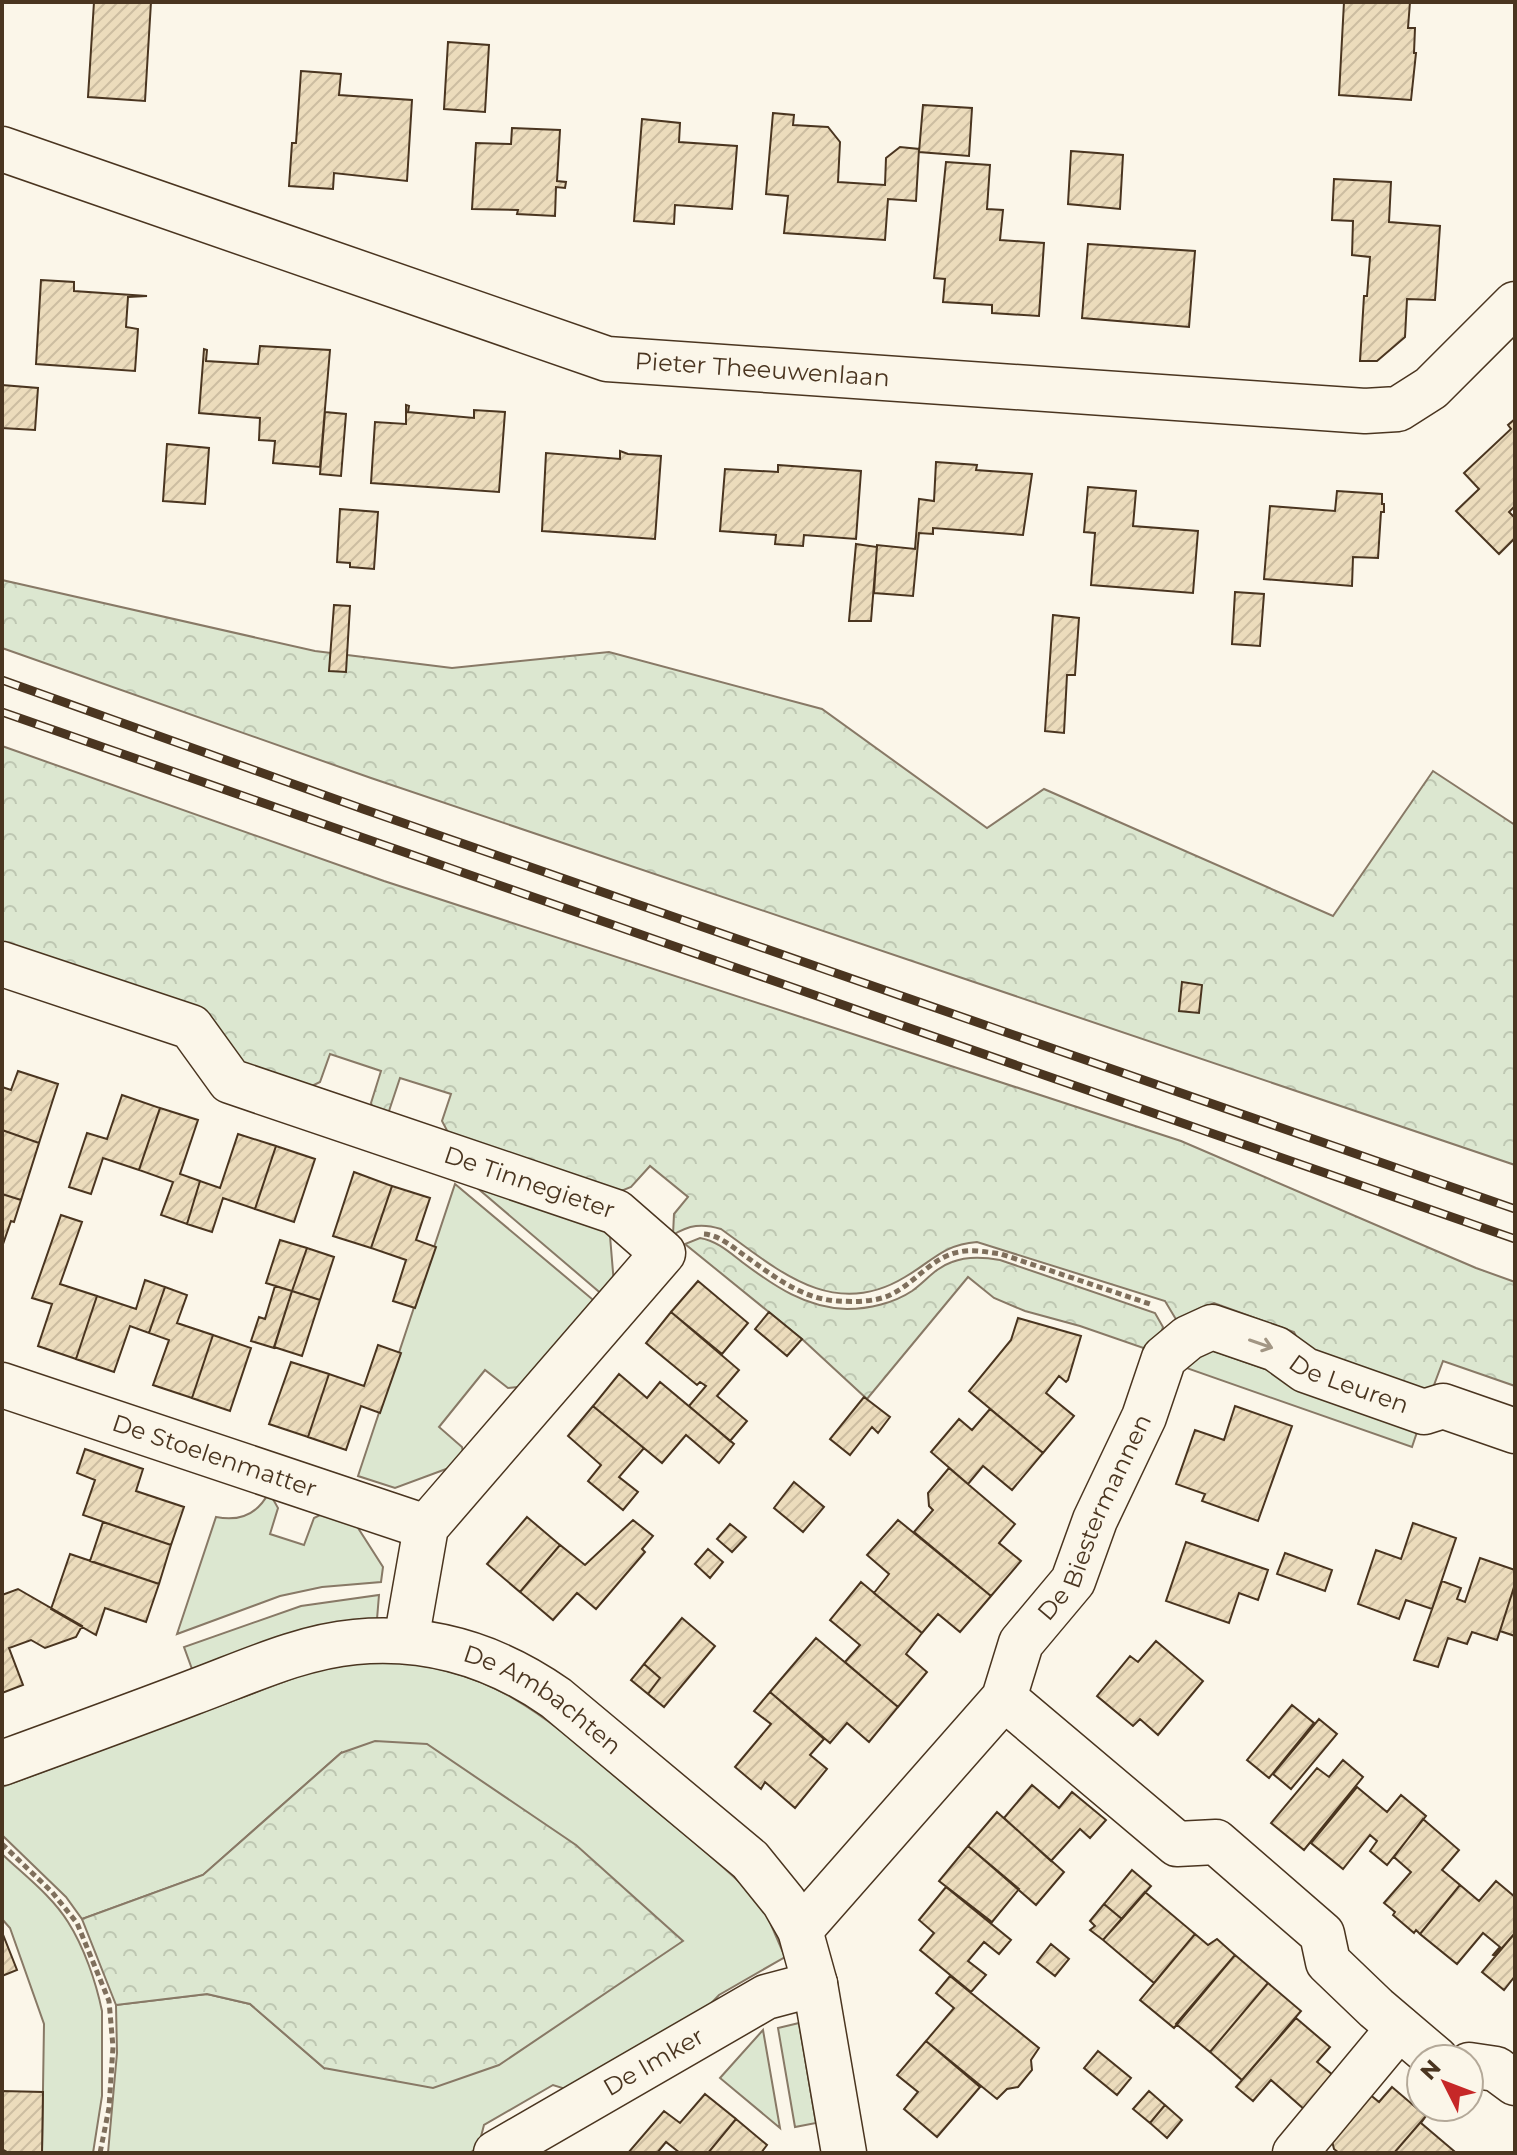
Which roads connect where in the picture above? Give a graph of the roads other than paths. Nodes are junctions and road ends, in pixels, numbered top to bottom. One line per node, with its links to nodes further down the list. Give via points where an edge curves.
1 (2, 149): 2 (street, Pieter Theeuwenlaan, via 607,359 1365,411 1398,409 1431,388)
2 (1515, 304)
3 (2, 964): 7 (street, De Tinnegieter, via 191,1027 230,1081 616,1212 663,1253)
4 (1188, 1338): 6 (street, De Leuren, one-way to 6, via 1212,1327 1276,1349 1305,1370 1424,1412 1443,1406); 9 (street, De Biestermannen, via 1164,1358 1073,1581 1021,1643)
5 (2, 1385): 7 (street, De Stoelenmatter)
6 (1515, 1431)
7 (426, 1527): 8 (street)
8 (406, 1641): 10 (street, De Ambachten, via 353,1642 310,1651); 11 (street, De Ambachten, via 489,1660 556,1698 750,1860)
9 (1004, 1698): 11 (street, De Biestermannen); 13 (street, via 1177,1844 1216,1842 1322,1934 1328,1962)
10 (2, 1763)
11 (800, 1930): 12 (street, De Ambachten)
12 (815, 1984): 17 (street, De Imker, via 766,1997); 18 (street, De Ambachten)
13 (1399, 2028): 14 (street); 19 (street)
14 (1417, 2043)
15 (1485, 2067): 16 (street)
16 (1515, 2083)
17 (496, 2153)
18 (844, 2153)
19 (1295, 2153)

